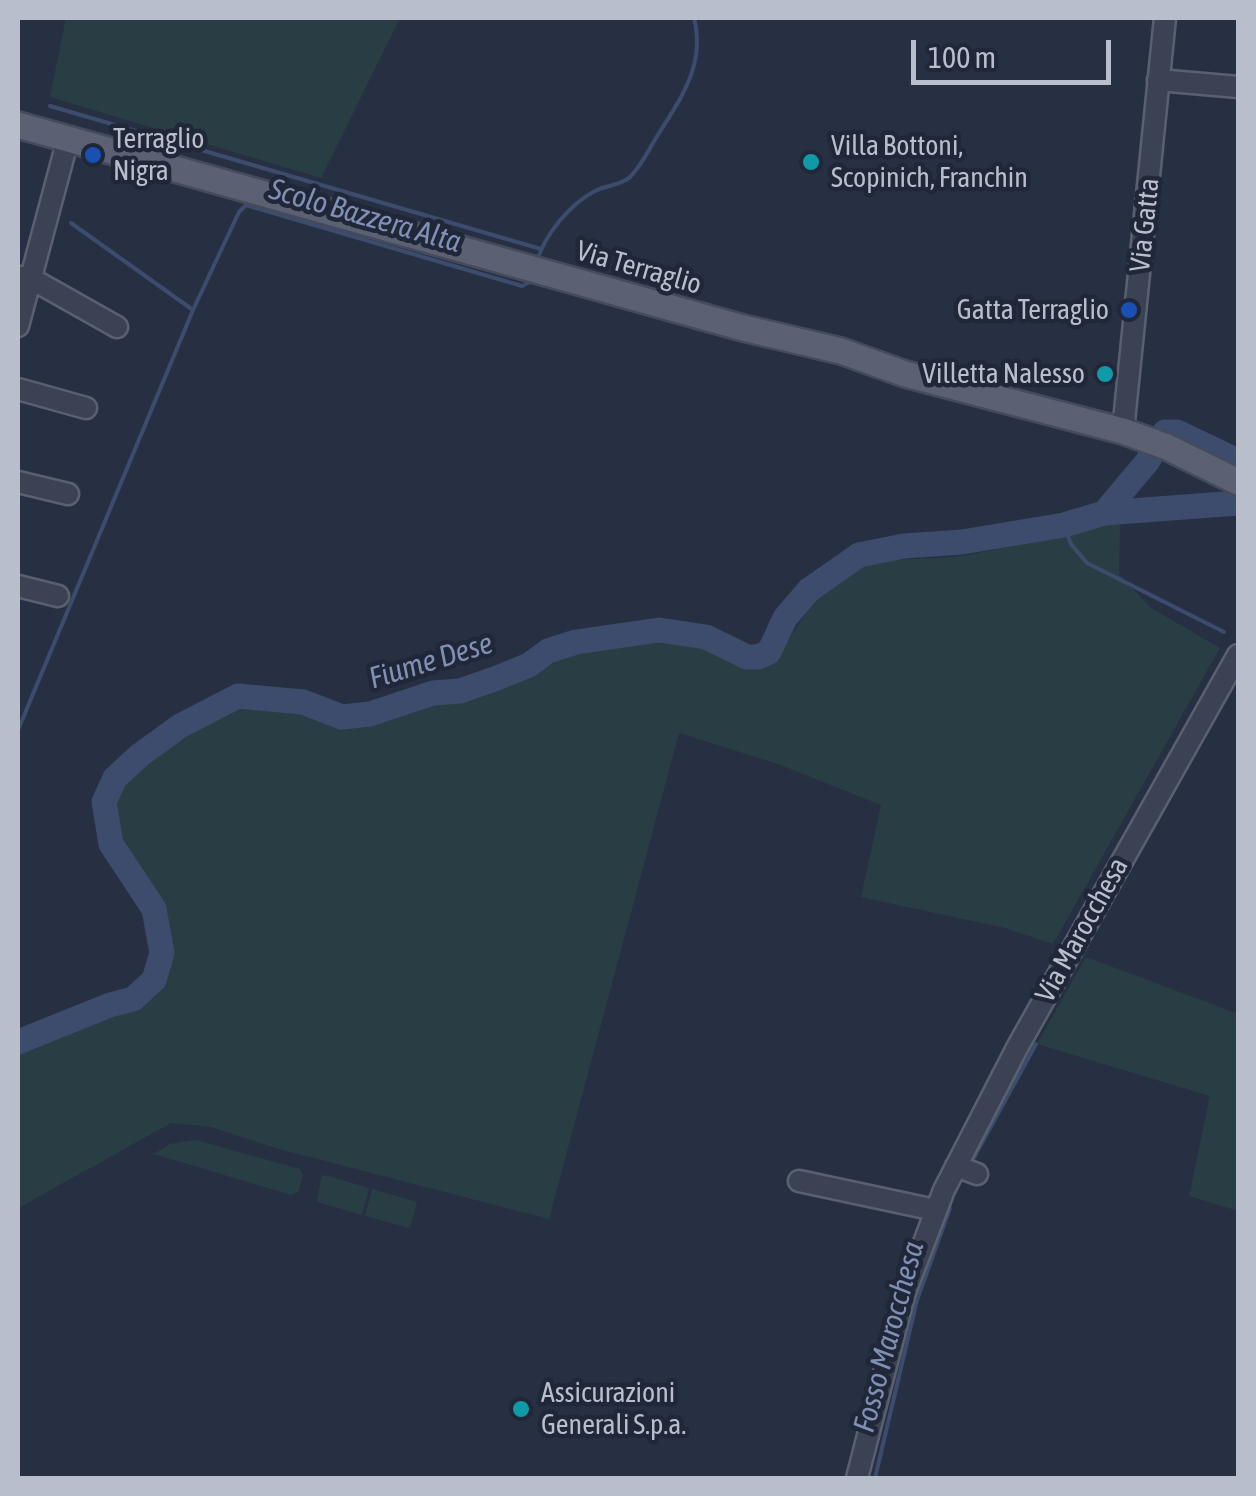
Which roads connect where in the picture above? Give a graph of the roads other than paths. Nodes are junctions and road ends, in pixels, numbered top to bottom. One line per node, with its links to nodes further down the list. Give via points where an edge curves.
1 (1165, 18): 2 (street, Via Gatta)
2 (1158, 80): 3 (street); 11 (street, Via Gatta)
3 (1238, 87)
4 (18, 125): 5 (main road, Via Terraglio)
5 (68, 140): 6 (street); 11 (main road, Via Terraglio)
6 (24, 278): 7 (street); 8 (street)
7 (18, 326)
8 (117, 326)
9 (18, 389): 10 (street)
10 (86, 408)
11 (1123, 431): 13 (main road, Via Terraglio)
12 (18, 482): 14 (street)
13 (1238, 482)
14 (68, 494)
15 (18, 586): 16 (street)
16 (58, 596)
17 (1238, 655): 18 (street, Via Marocchesa)
18 (956, 1166): 19 (street); 21 (street, Via Marocchesa)
19 (977, 1174)
20 (799, 1181): 21 (street)
21 (935, 1210): 22 (street, Via Marocchesa, via 905,1292)
22 (857, 1478)

